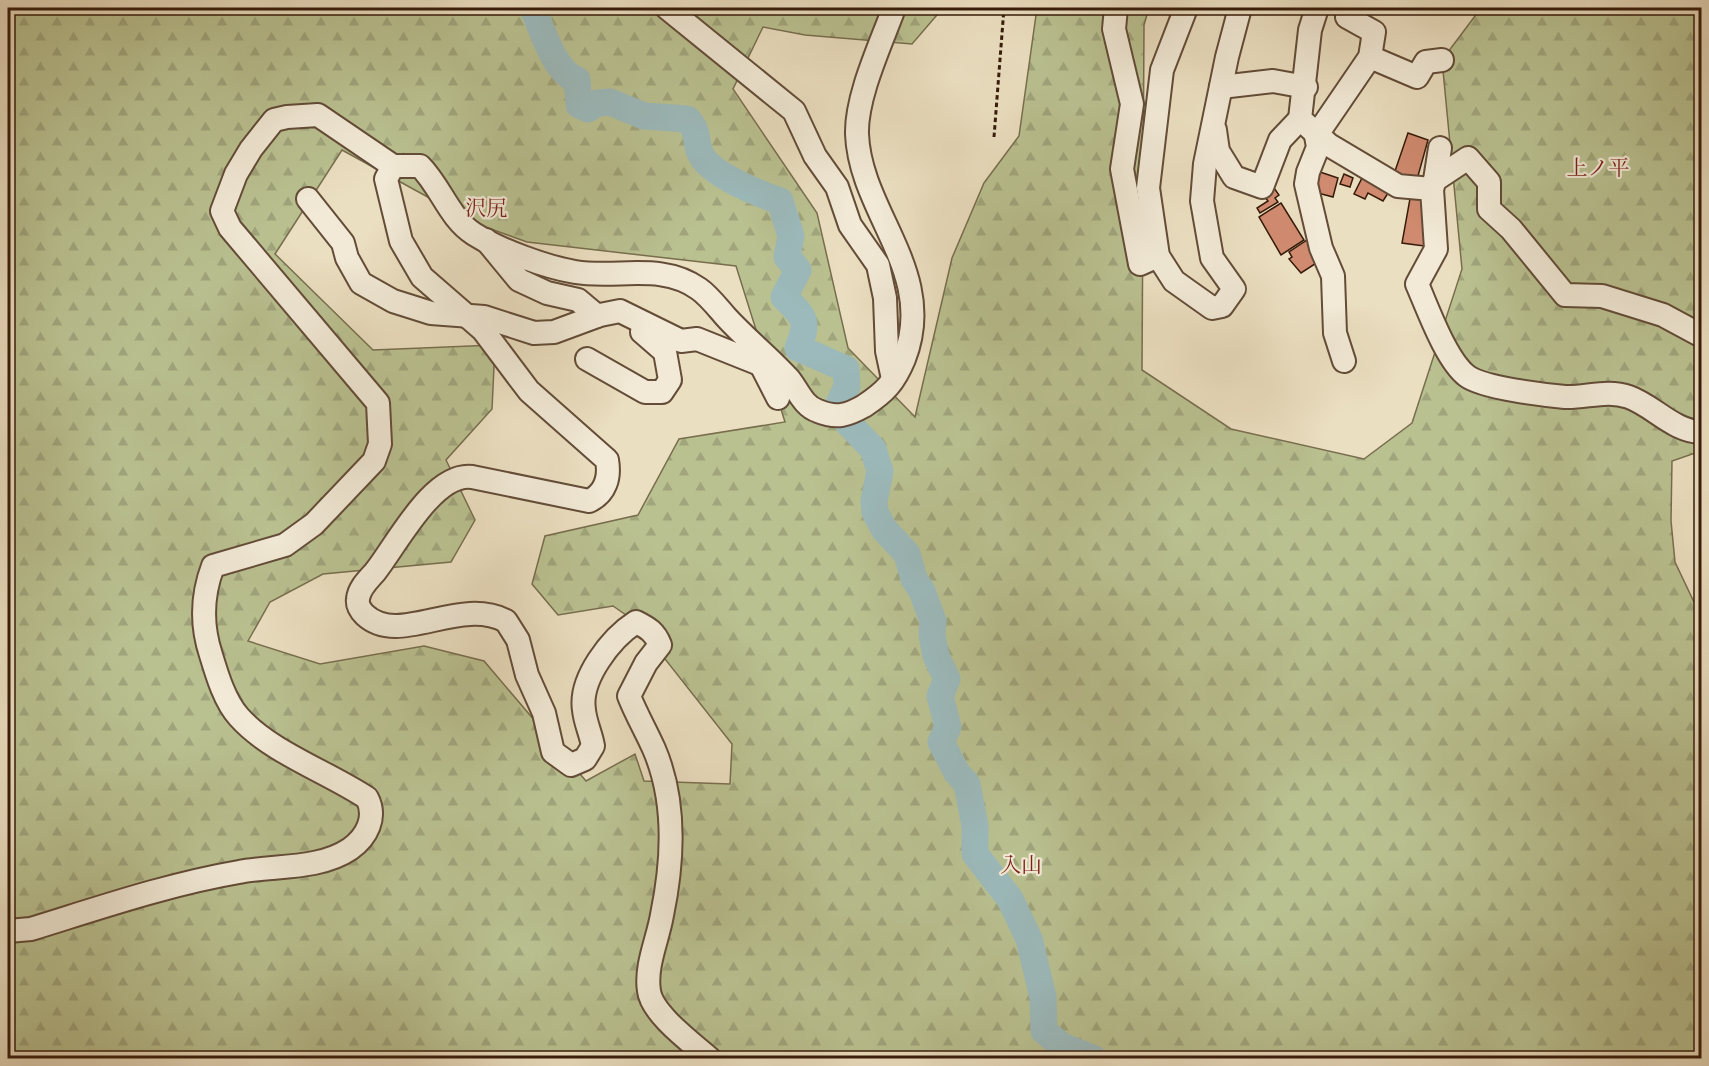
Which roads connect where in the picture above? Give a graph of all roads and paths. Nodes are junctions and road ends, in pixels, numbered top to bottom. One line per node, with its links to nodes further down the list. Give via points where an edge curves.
1 (667, 8): 31 (street, via 794,111 815,156 837,187 850,225 878,265)
2 (894, 8): 31 (street, via 859,111 857,134 863,165 911,290 909,346)
3 (1004, 8): 16 (path)
4 (1116, 8): 22 (street, via 1114,29 1132,105 1122,169 1140,264)
5 (1186, 8): 22 (street, via 1162,70 1148,188)
6 (1240, 8): 11 (street)
7 (1317, 8): 12 (street, via 1310,30)
8 (1352, 8): 9 (street, via 1347,17 1374,32)
9 (1370, 57): 10 (street, via 1417,77 1426,62); 15 (street)
10 (1442, 60)
11 (1221, 87): 12 (street, via 1273,81); 14 (street)
12 (1306, 87): 13 (street)
13 (1300, 120): 14 (street, via 1280,140 1262,187 1234,177 1218,151 1218,134); 15 (street)
14 (1212, 126): 22 (street, via 1202,201 1212,258 1234,289 1222,306 1212,308 1174,281)
15 (1316, 136): 19 (street, via 1398,186); 29 (street, via 1318,147 1306,184 1333,276 1335,333)
16 (994, 137)
17 (1440, 148): 19 (street)
18 (393, 166): 21 (street, via 420,166 433,179 459,224); 23 (street, via 386,179 401,241 422,277); 34 (street, via 318,116 287,117 274,120 251,149 225,199 222,211 230,228 378,403 380,444 374,461 307,529 285,545 213,566 203,609 216,673 238,717 264,738 367,798 372,812 370,824 352,848 331,858 197,881 31,929)
19 (1433, 184): 26 (street, via 1468,158 1489,182 1489,209 1511,229 1565,295 1602,296 1663,315); 33 (street, via 1436,249 1417,284 1456,366 1469,377 1513,390 1567,397 1602,393 1628,397 1690,432)
20 (308, 199): 23 (street, via 343,243 361,283 431,313)
21 (486, 240): 24 (street, via 519,280 548,293 578,300); 27 (street, via 576,272 676,276 700,289)
22 (1158, 256)
23 (467, 315): 24 (street, via 534,333 554,332); 35 (street, via 529,391 607,460 607,481 597,497 589,501 472,477 456,478 406,525 363,587 359,606 367,616 386,626 478,612 506,621 518,640 527,675 544,713 553,752 571,765 585,759 593,746 584,694 598,662 621,632 636,622 652,630 660,645 628,696 662,773 671,841 649,990 661,1013)
24 (597, 316): 25 (street, via 620,311)
25 (632, 317): 28 (street, via 631,323 665,352 670,380 662,392 645,392); 30 (street, via 681,341 697,339)
26 (1701, 336)
27 (751, 344): 30 (street); 31 (street, via 789,379 806,403 828,414 847,416 885,392)
28 (587, 358)
29 (1344, 361)
30 (762, 365): 32 (street)
31 (893, 379)
32 (778, 398)
33 (1701, 432)
34 (8, 931)
35 (709, 1059)

